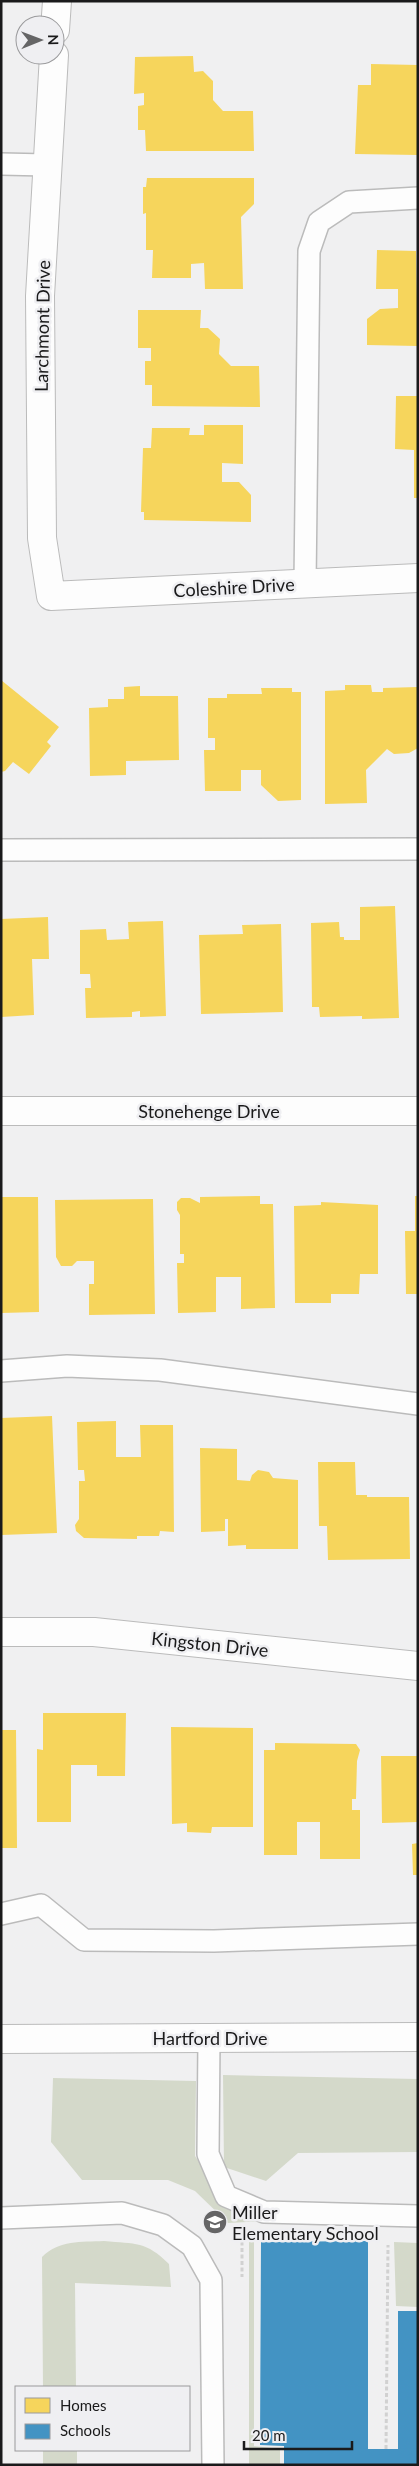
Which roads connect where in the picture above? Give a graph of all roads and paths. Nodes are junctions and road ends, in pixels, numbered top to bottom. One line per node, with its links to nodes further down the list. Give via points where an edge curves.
1 (57, 1): 2 (street)
2 (56, 15)
3 (53, 65): 5 (street, Larchmont Drive)
4 (1, 164): 5 (lane)
5 (47, 165): 9 (street, Larchmont Drive, via 40,296 42,538)
6 (418, 198): 8 (lane, via 349,202 319,222 308,251)
7 (418, 578): 8 (street, Coleshire Drive)
8 (305, 584): 9 (street, Coleshire Drive)
9 (51, 596)
10 (418, 849): 11 (lane)
11 (1, 850)
12 (1, 1111): 13 (street, Stonehenge Drive)
13 (418, 1111)
14 (1, 1371): 15 (lane, via 67,1366 160,1370)
15 (418, 1404)
16 (1, 1632): 17 (street, Kingston Drive, via 94,1632)
17 (418, 1666)
18 (1, 1914): 19 (lane, via 41,1905 84,1940 214,1941)
19 (418, 1934)
20 (418, 2037): 21 (street, Hartford Drive)
21 (209, 2038): 22 (street, Hartford Drive); 23 (lane, via 208,2154 226,2196 264,2212)
22 (1, 2039)
23 (418, 2216)
24 (1, 2218): 29 (lane, via 122,2213 163,2225 192,2246 211,2280)
25 (251, 2234): 27 (path, via 242,2234)
26 (388, 2235): 28 (path)
27 (242, 2282)
28 (386, 2449)
29 (213, 2465)

